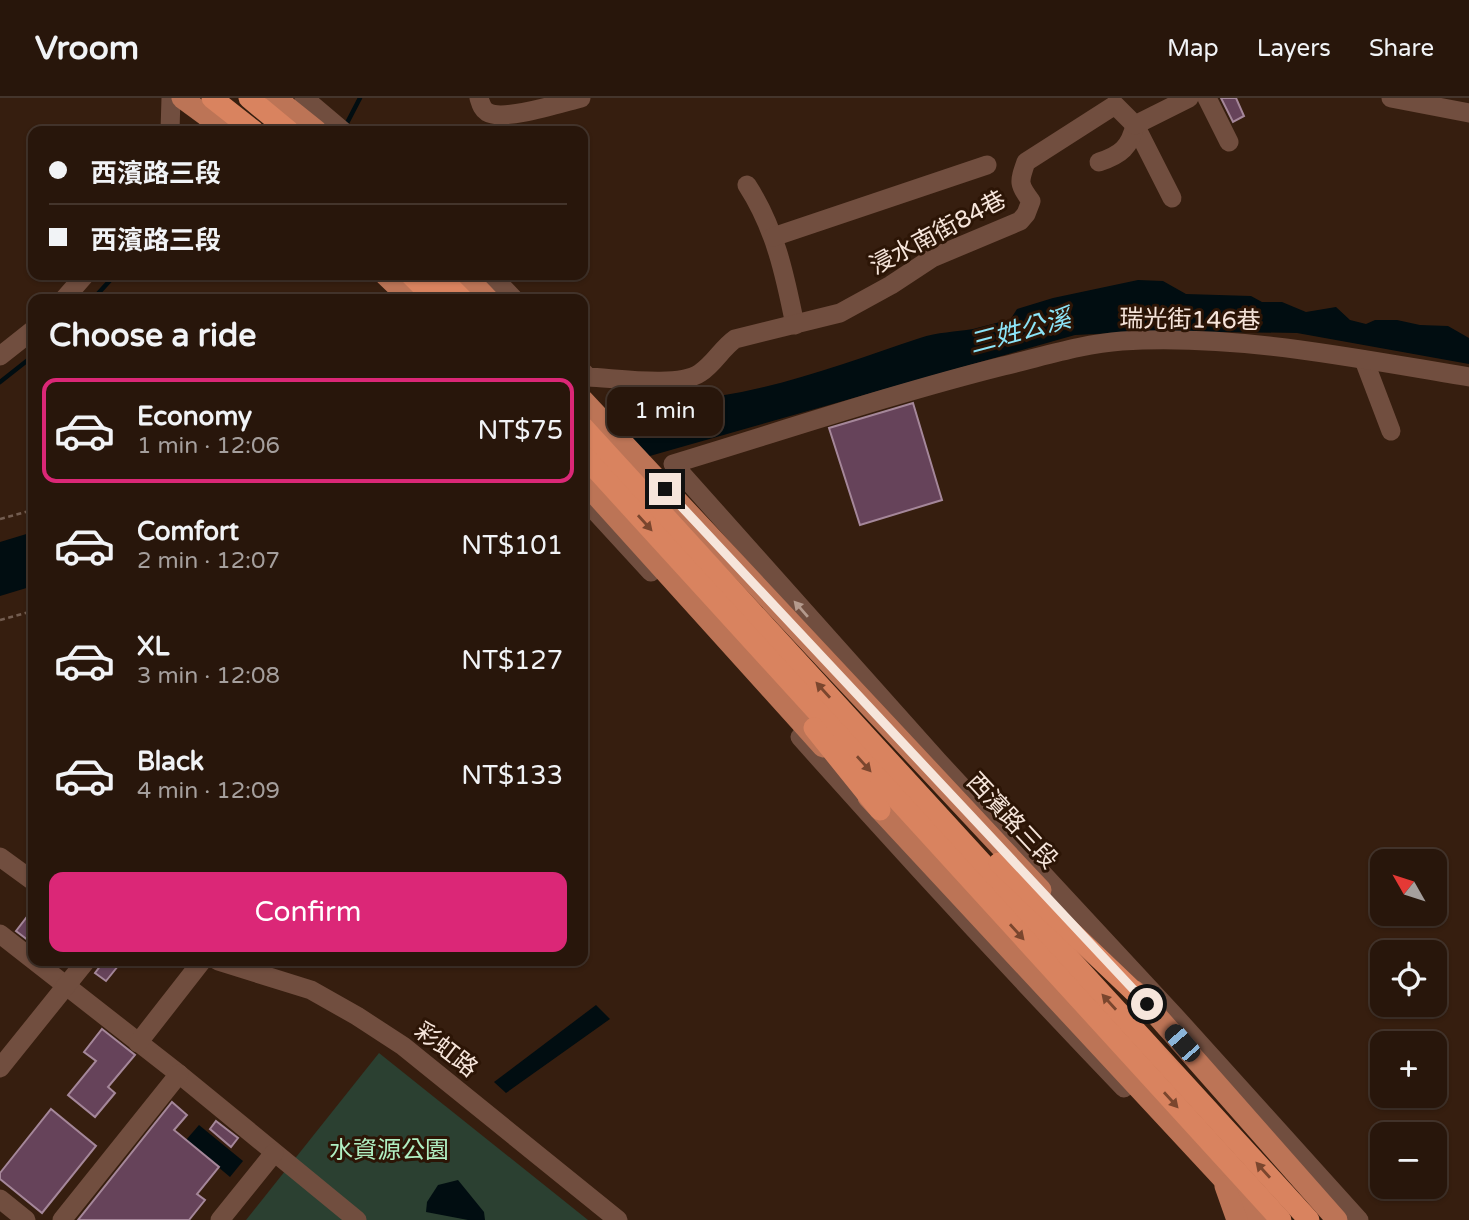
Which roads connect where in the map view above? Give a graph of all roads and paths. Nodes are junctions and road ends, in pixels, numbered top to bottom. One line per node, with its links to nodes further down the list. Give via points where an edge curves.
1 (171, 98): 14 (street)
2 (181, 98): 15 (main road)
3 (212, 98): 16 (highway)
4 (249, 98): 17 (highway)
5 (276, 98): 18 (main road)
6 (304, 98): 19 (street)
7 (479, 98): 8 (street, via 488,113 503,116)
8 (581, 98)
9 (1189, 98): 13 (street)
10 (1207, 98): 20 (street)
11 (1391, 98): 12 (street)
12 (1469, 113)
13 (1135, 125): 21 (street, via 1131,141 1115,157); 24 (street); 40 (street, 浸水南街84巷, via 1115,105 1026,162 1020,186 1031,201 1020,221 932,258 840,313)
14 (170, 126)
15 (220, 126)
16 (248, 126)
17 (283, 126)
18 (311, 126)
19 (337, 126)
20 (1229, 142)
21 (1099, 162)
22 (987, 166): 25 (street, 浸水南街84巷)
23 (747, 185): 25 (street, via 764,210)
24 (1172, 198)
25 (773, 237): 40 (street)
26 (81, 280): 33 (street)
27 (381, 280): 34 (street)
28 (390, 280): 35 (main road)
29 (416, 280): 36 (highway)
30 (443, 280): 37 (highway)
31 (470, 280): 38 (main road)
32 (496, 280): 39 (street)
33 (68, 294)
34 (394, 294)
35 (405, 294)
36 (430, 294)
37 (457, 294)
38 (483, 294)
39 (509, 294)
40 (795, 325): 44 (street, 浸水南街84巷, via 735,339 697,376 677,381)
41 (28, 334): 42 (street)
42 (0, 356)
43 (1364, 360): 45 (street, 瑞光街146巷); 48 (street); 49 (street, 瑞光街146巷, via 1273,345 1119,341 961,376)
44 (588, 374)
45 (1469, 377)
46 (588, 414): 68 (main road, 西濱路三段, via 642,464)
47 (588, 421): 50 (highway)
48 (1391, 431)
49 (673, 464): 86 (street, 西濱路三段, one-way to 49)
50 (600, 473): 54 (highway, one-way to 54); 57 (highway, one-way to 50); 58 (main road)
51 (588, 504): 73 (street, via 1030,990)
52 (28, 511): 53 (path)
53 (0, 519)
54 (690, 573): 58 (highway); 83 (highway, one-way to 83)
55 (28, 612): 56 (path)
56 (0, 620)
57 (857, 727): 68 (highway); 84 (highway, one-way to 57)
58 (880, 810): 73 (main road)
59 (0, 857): 60 (street)
60 (28, 877)
61 (0, 934): 62 (street)
62 (28, 957)
63 (39, 966): 67 (street)
64 (82, 966): 67 (street)
65 (198, 966): 69 (street)
66 (234, 966): 79 (street, 彩虹路, via 311,990 403,1046)
67 (65, 987): 69 (street); 70 (street)
68 (1147, 1004): 85 (main road, 西濱路三段)
69 (138, 1043): 71 (street)
70 (0, 1068)
71 (179, 1074): 72 (street); 76 (street)
72 (274, 1153): 77 (street); 78 (street)
73 (1220, 1182): 80 (street); 81 (main road); 82 (main road)
74 (0, 1199): 75 (street)
75 (26, 1220)
76 (62, 1220)
77 (220, 1220)
78 (357, 1220)
79 (618, 1220)
80 (1231, 1220)
81 (1237, 1220)
82 (1261, 1220)
83 (1280, 1220)
84 (1309, 1220)
85 (1337, 1220)
86 (1359, 1220)

